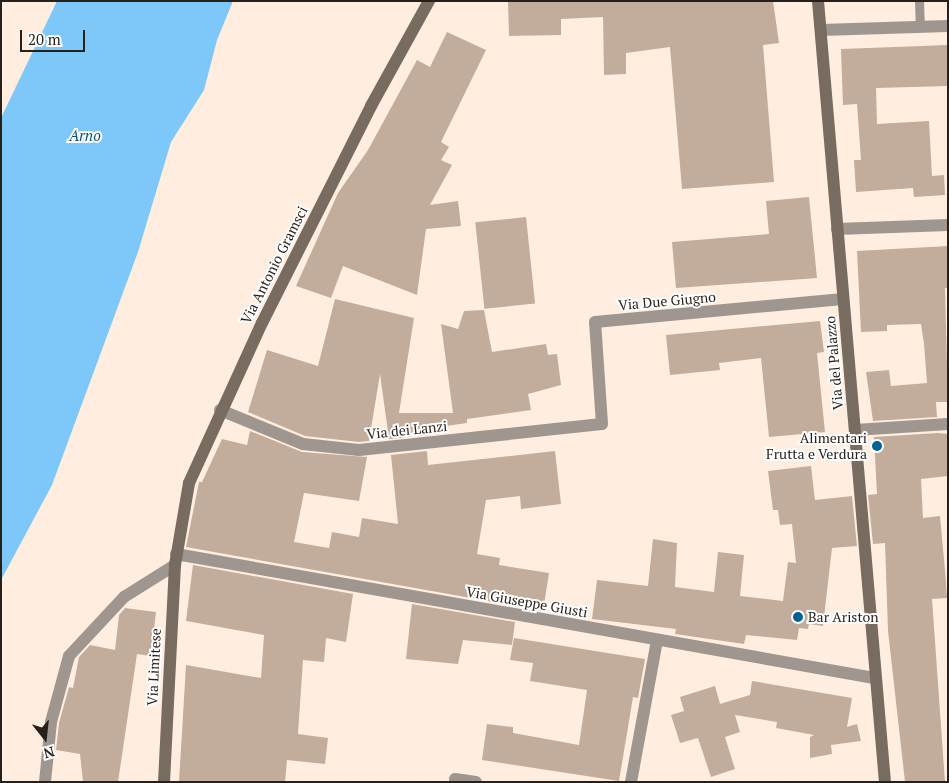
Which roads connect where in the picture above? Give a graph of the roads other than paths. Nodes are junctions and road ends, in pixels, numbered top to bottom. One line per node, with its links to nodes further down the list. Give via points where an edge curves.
1 (429, 1): 10 (main road, Via Antonio Gramsci, via 371,106)
2 (818, 1): 6 (main road, Via del Palazzo)
3 (919, 1): 5 (lane)
4 (948, 26): 5 (street)
5 (920, 27): 6 (street)
6 (821, 30): 8 (main road, Via del Palazzo)
7 (948, 225): 8 (street)
8 (836, 229): 9 (main road, Via del Palazzo)
9 (843, 299): 11 (street, Via Due Giugno, via 595,322); 13 (main road, Via del Palazzo)
10 (220, 410): 11 (street, Via dei Lanzi, via 303,444 359,450); 14 (main road, Via Antonio Gramsci, via 190,483)
11 (602, 424)
12 (948, 424): 13 (street)
13 (855, 430): 16 (main road, Via del Palazzo)
14 (175, 559): 15 (street, Via Giuseppe Giusti); 18 (street, via 124,597 69,656 52,722); 19 (main road, Via Limitese)
15 (657, 640): 16 (street, Via Giuseppe Giusti); 21 (street)
16 (874, 678): 22 (main road, Via del Palazzo)
17 (455, 780): 20 (street)
18 (45, 782)
19 (164, 782)
20 (476, 782)
21 (631, 782)
22 (885, 782)

